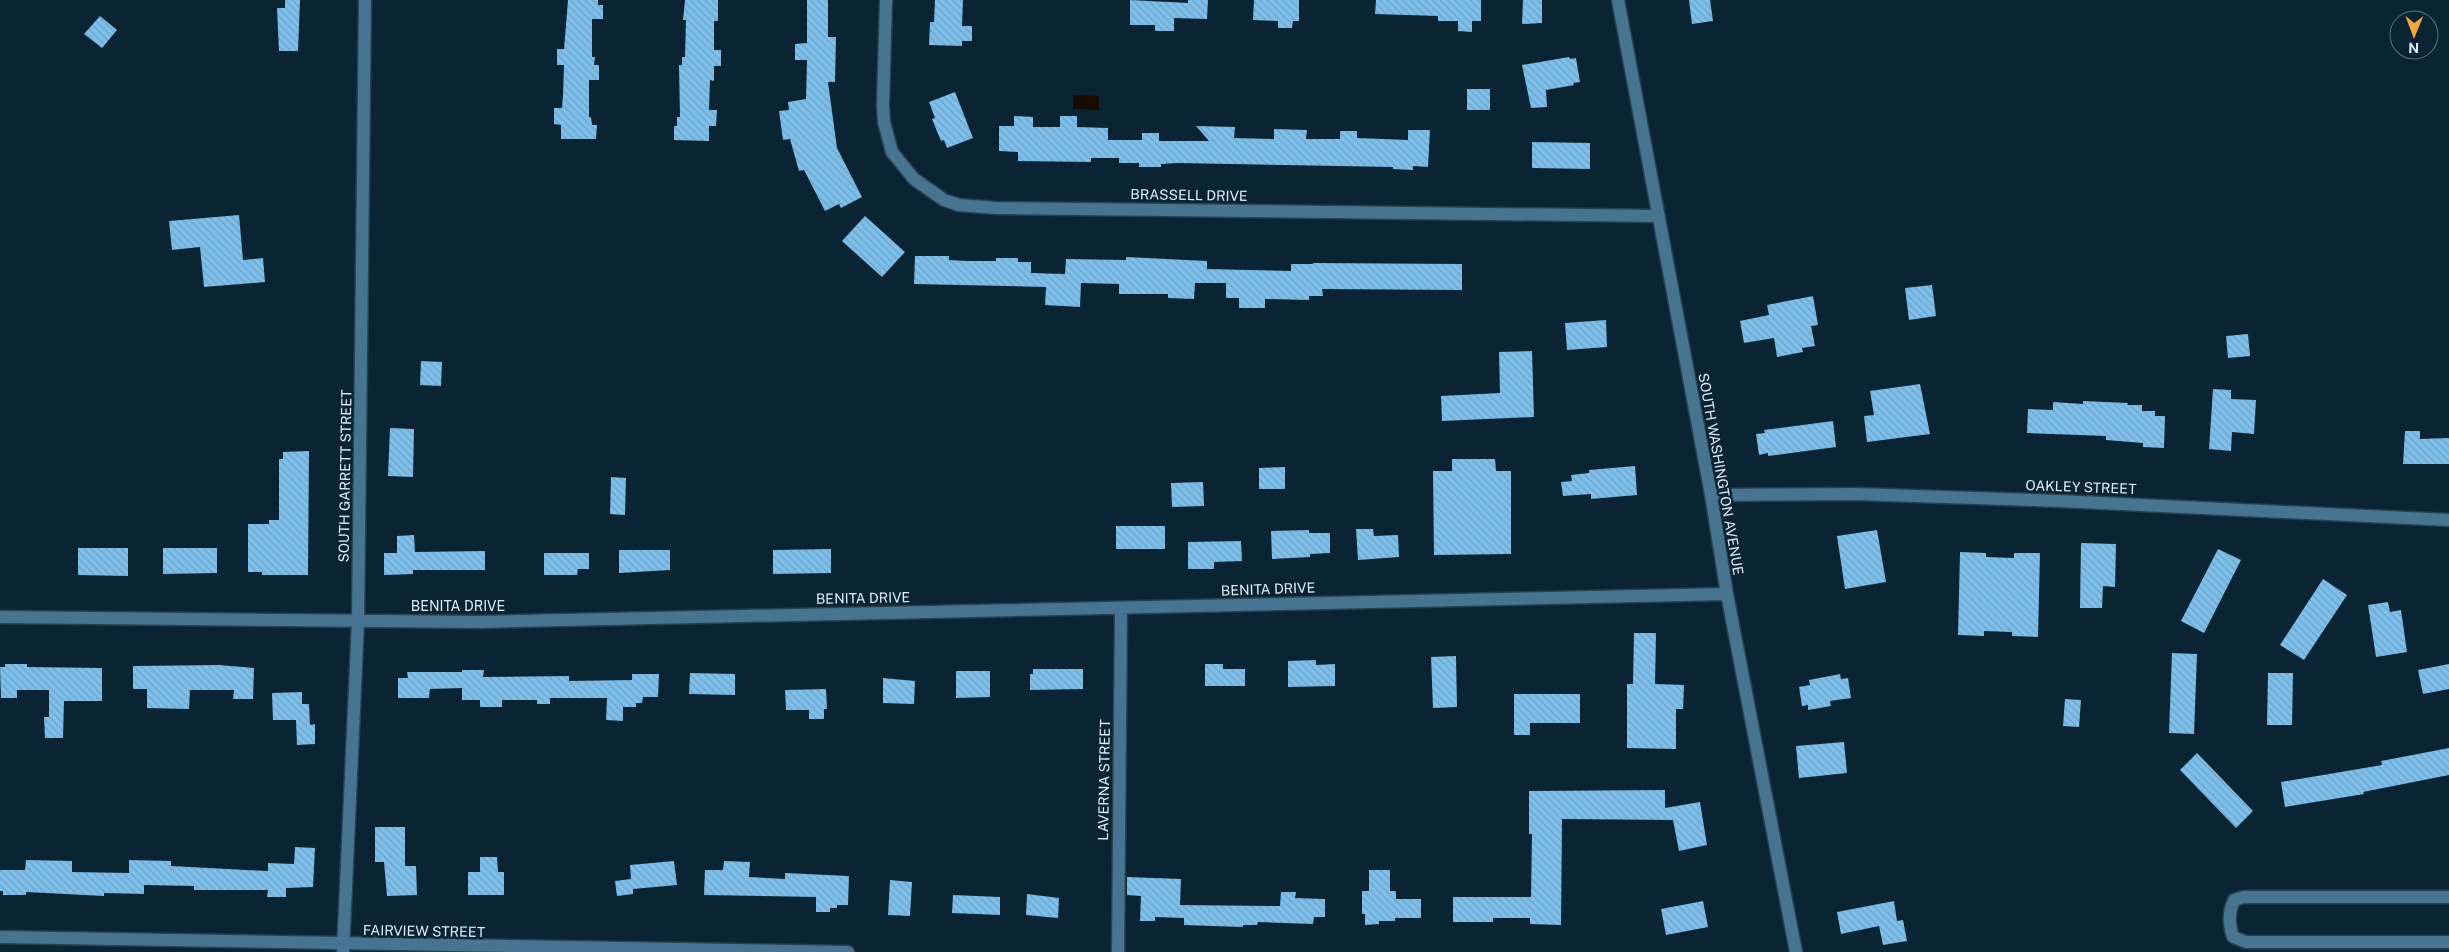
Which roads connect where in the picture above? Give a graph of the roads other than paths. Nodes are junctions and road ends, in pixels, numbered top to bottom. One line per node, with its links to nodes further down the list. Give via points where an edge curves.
1 (365, 0): 10 (street, SOUTH GARRETT STREET)
2 (886, 0): 4 (street, BRASSELL DRIVE, via 883,105 887,139 892,152 914,179 944,200 958,205)
3 (1618, 0): 4 (street, SOUTH WASHINGTON AVENUE)
4 (1659, 216): 5 (street, SOUTH WASHINGTON AVENUE)
5 (1711, 496): 6 (street, OAKLEY STREET, via 1854,494); 7 (street, SOUTH WASHINGTON AVENUE)
6 (2449, 520)
7 (1726, 594): 8 (street, BENITA DRIVE); 17 (street, SOUTH WASHINGTON AVENUE)
8 (1121, 608): 10 (street, BENITA DRIVE); 16 (street, LAVERNA STREET)
9 (0, 617): 10 (street, BENITA DRIVE)
10 (358, 622): 14 (street, SOUTH GARRETT STREET)
11 (2449, 897): 13 (street, via 2244,897 2234,900 2228,924 2232,937 2246,942)
12 (0, 937): 14 (street, FAIRVIEW STREET)
13 (2449, 942)
14 (343, 948): 15 (street, FAIRVIEW STREET)
15 (848, 952)
16 (1118, 952)
17 (1796, 952)

